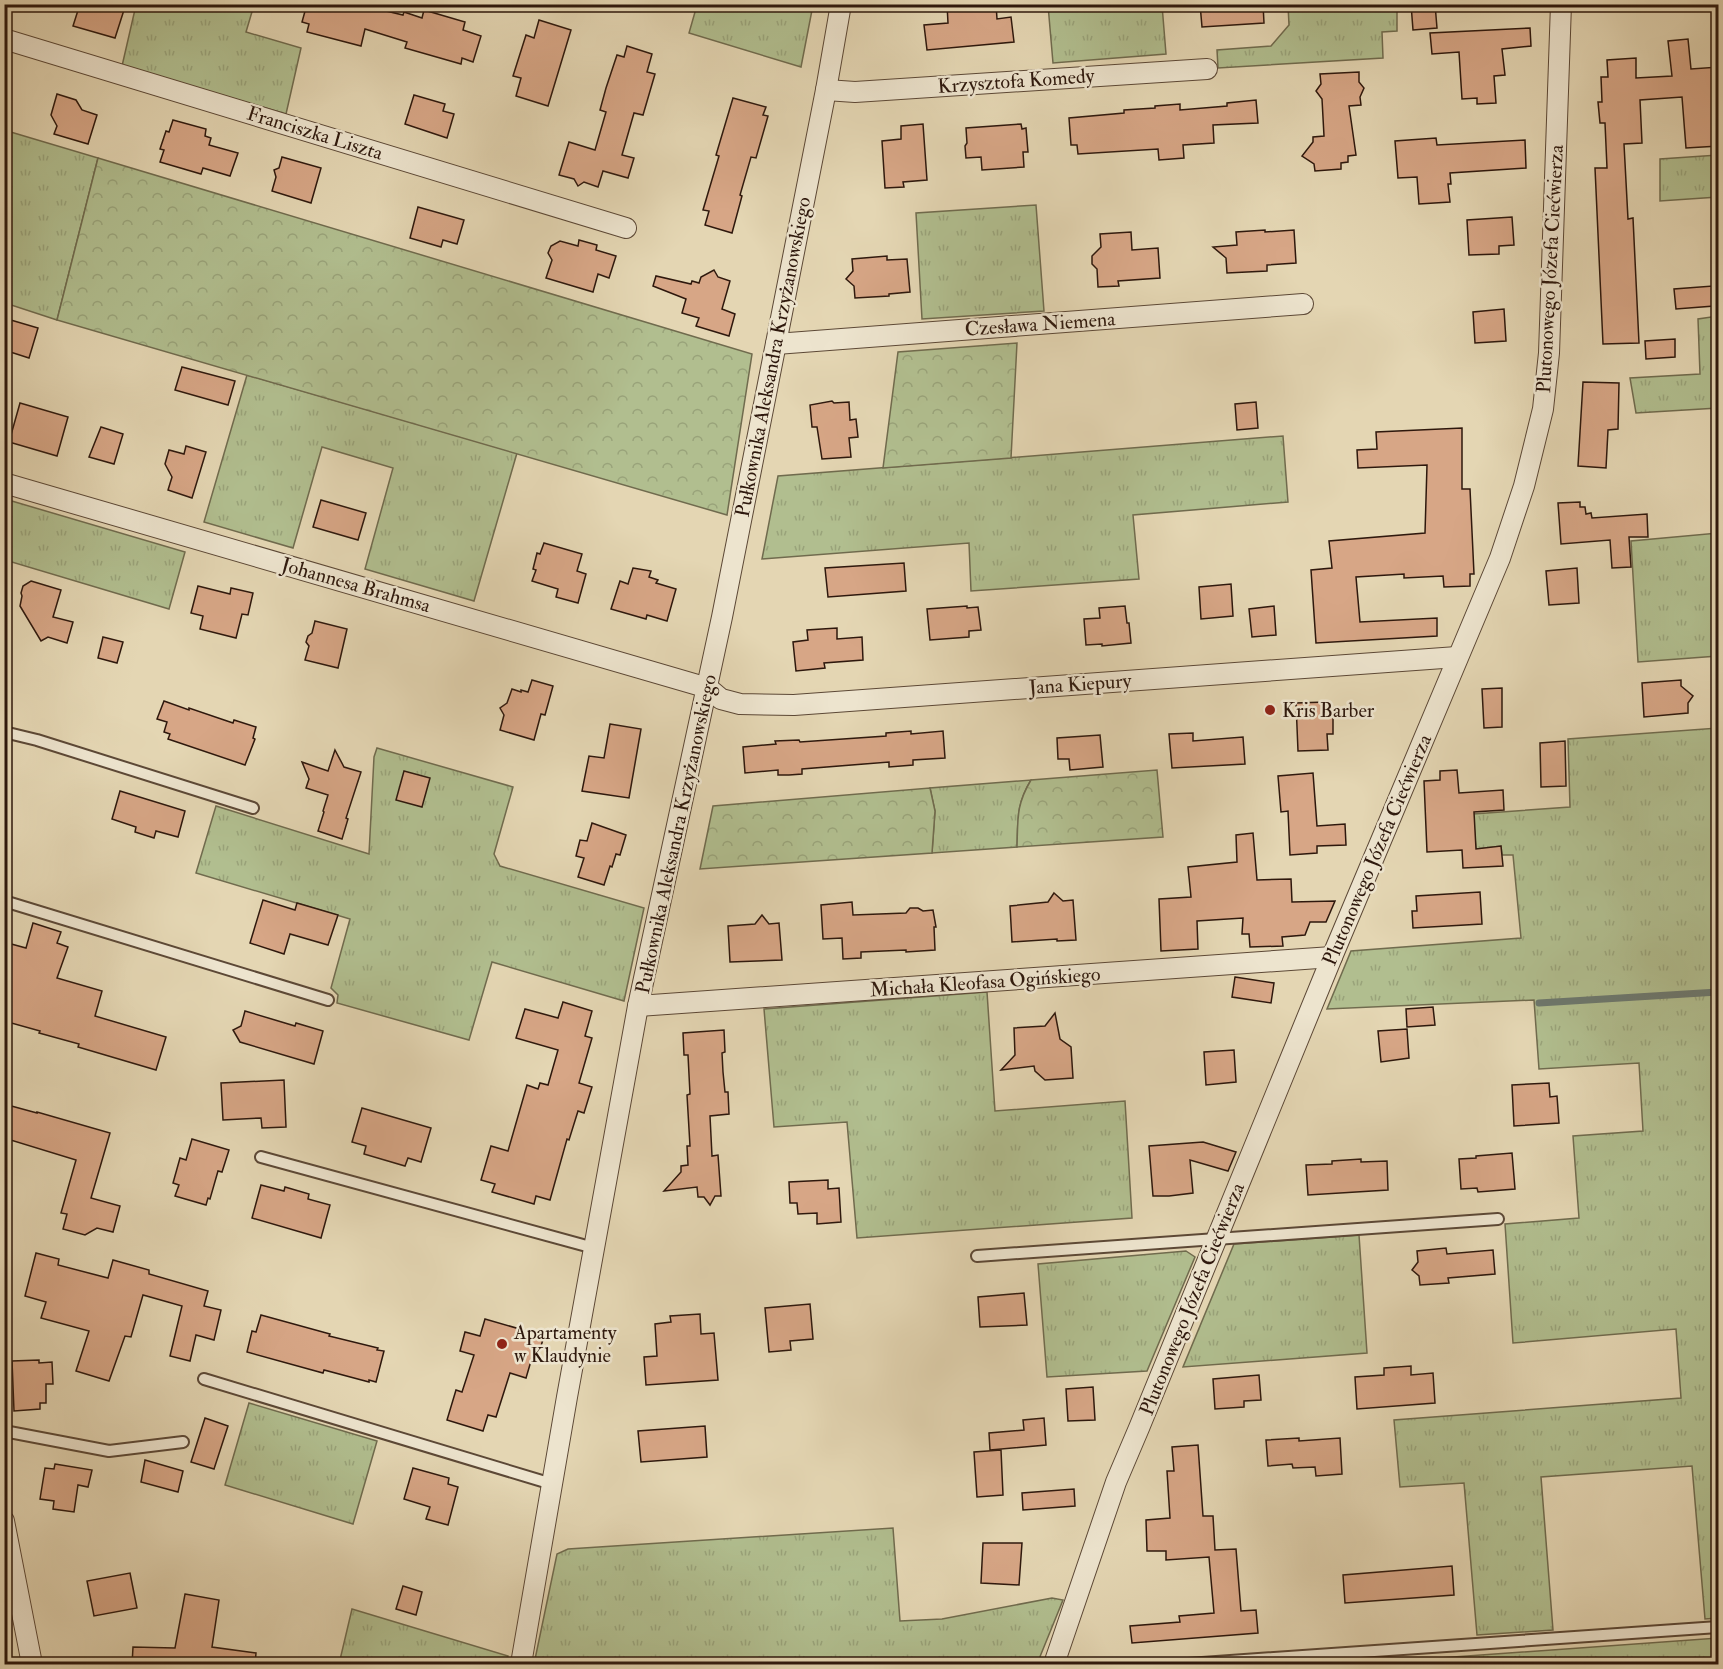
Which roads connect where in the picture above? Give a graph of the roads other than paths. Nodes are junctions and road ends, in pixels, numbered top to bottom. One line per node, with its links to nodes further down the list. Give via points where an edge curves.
1 (841, 4): 5 (street, Pułkownika Aleksandra Krzyżanowskiego)
2 (1561, 4): 10 (street, Plutonowego Józefa Ciećwierza, via 1549,353 1542,410 1524,486 1500,558)
3 (4, 39): 6 (street, Franciszka Liszta)
4 (1207, 69): 5 (street, Krzysztofa Komedy, via 855,92)
5 (826, 90): 8 (street, Pułkownika Aleksandra Krzyżanowskiego)
6 (626, 228)
7 (1304, 304): 8 (street, Czesława Niemena)
8 (776, 344): 11 (street, Pułkownika Aleksandra Krzyżanowskiego)
9 (4, 483): 11 (street, Johannesa Brahmsa)
10 (1457, 657): 11 (street, Jana Kiepury, via 794,705 740,704 721,699); 15 (street, Plutonowego Józefa Ciećwierza)
11 (708, 688): 17 (street, Pułkownika Aleksandra Krzyżanowskiego)
12 (4, 732): 13 (lane)
13 (253, 808)
14 (4, 902): 16 (lane)
15 (1332, 957): 17 (street, Michała Kleofasa Ogińskiego); 20 (street, Plutonowego Józefa Ciećwierza)
16 (328, 1000)
17 (638, 1006): 21 (street, Pułkownika Aleksandra Krzyżanowskiego)
18 (261, 1157): 21 (lane)
19 (1498, 1219): 20 (lane)
20 (1216, 1239): 22 (lane); 31 (street, Plutonowego Józefa Ciećwierza, via 1116,1482)
21 (594, 1248): 26 (street, Pułkownika Aleksandra Krzyżanowskiego)
22 (977, 1256)
23 (204, 1379): 26 (lane)
24 (4, 1431): 25 (lane, via 109,1451)
25 (183, 1442)
26 (552, 1484): 30 (street, Pułkownika Aleksandra Krzyżanowskiego)
27 (4, 1521): 29 (street)
28 (1719, 1627): 32 (lane)
29 (32, 1665)
30 (521, 1665)
31 (1054, 1665)
32 (1188, 1665)

